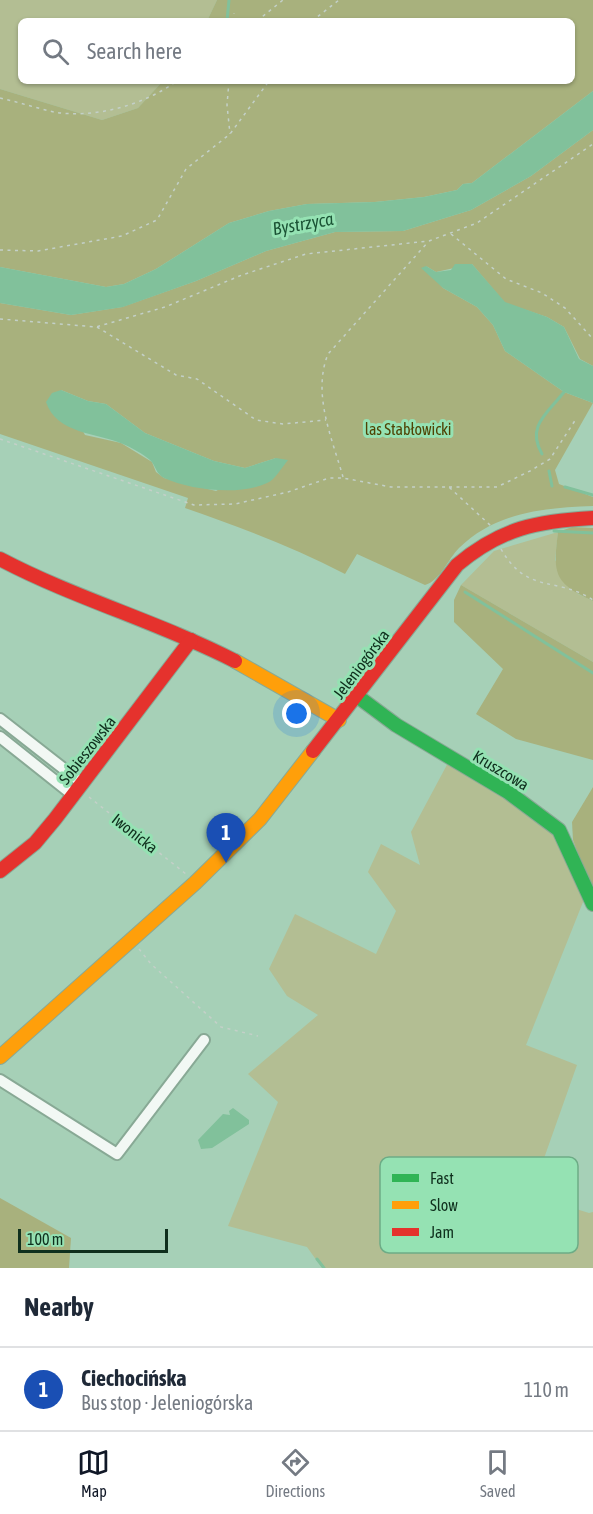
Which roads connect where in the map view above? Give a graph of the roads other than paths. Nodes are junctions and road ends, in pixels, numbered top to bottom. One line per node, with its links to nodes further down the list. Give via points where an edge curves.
1 (593, 518): 4 (street, Jeleniogórska, via 530,523 478,546 451,573)
2 (0, 559): 3 (street, via 44,581)
3 (191, 640): 6 (street); 8 (street, Sobieszowska)
4 (357, 696): 6 (street, Jeleniogórska); 10 (street, Kruszcowa, via 396,726 508,792 559,830)
5 (0, 719): 8 (street)
6 (339, 720): 12 (street, Jeleniogórska, via 260,819 223,856)
7 (0, 737): 8 (street)
8 (78, 789): 9 (street, Sobieszowska, via 35,843)
9 (0, 871)
10 (593, 904)
11 (204, 1040): 13 (street, via 117,1154)
12 (0, 1057)
13 (0, 1080)

